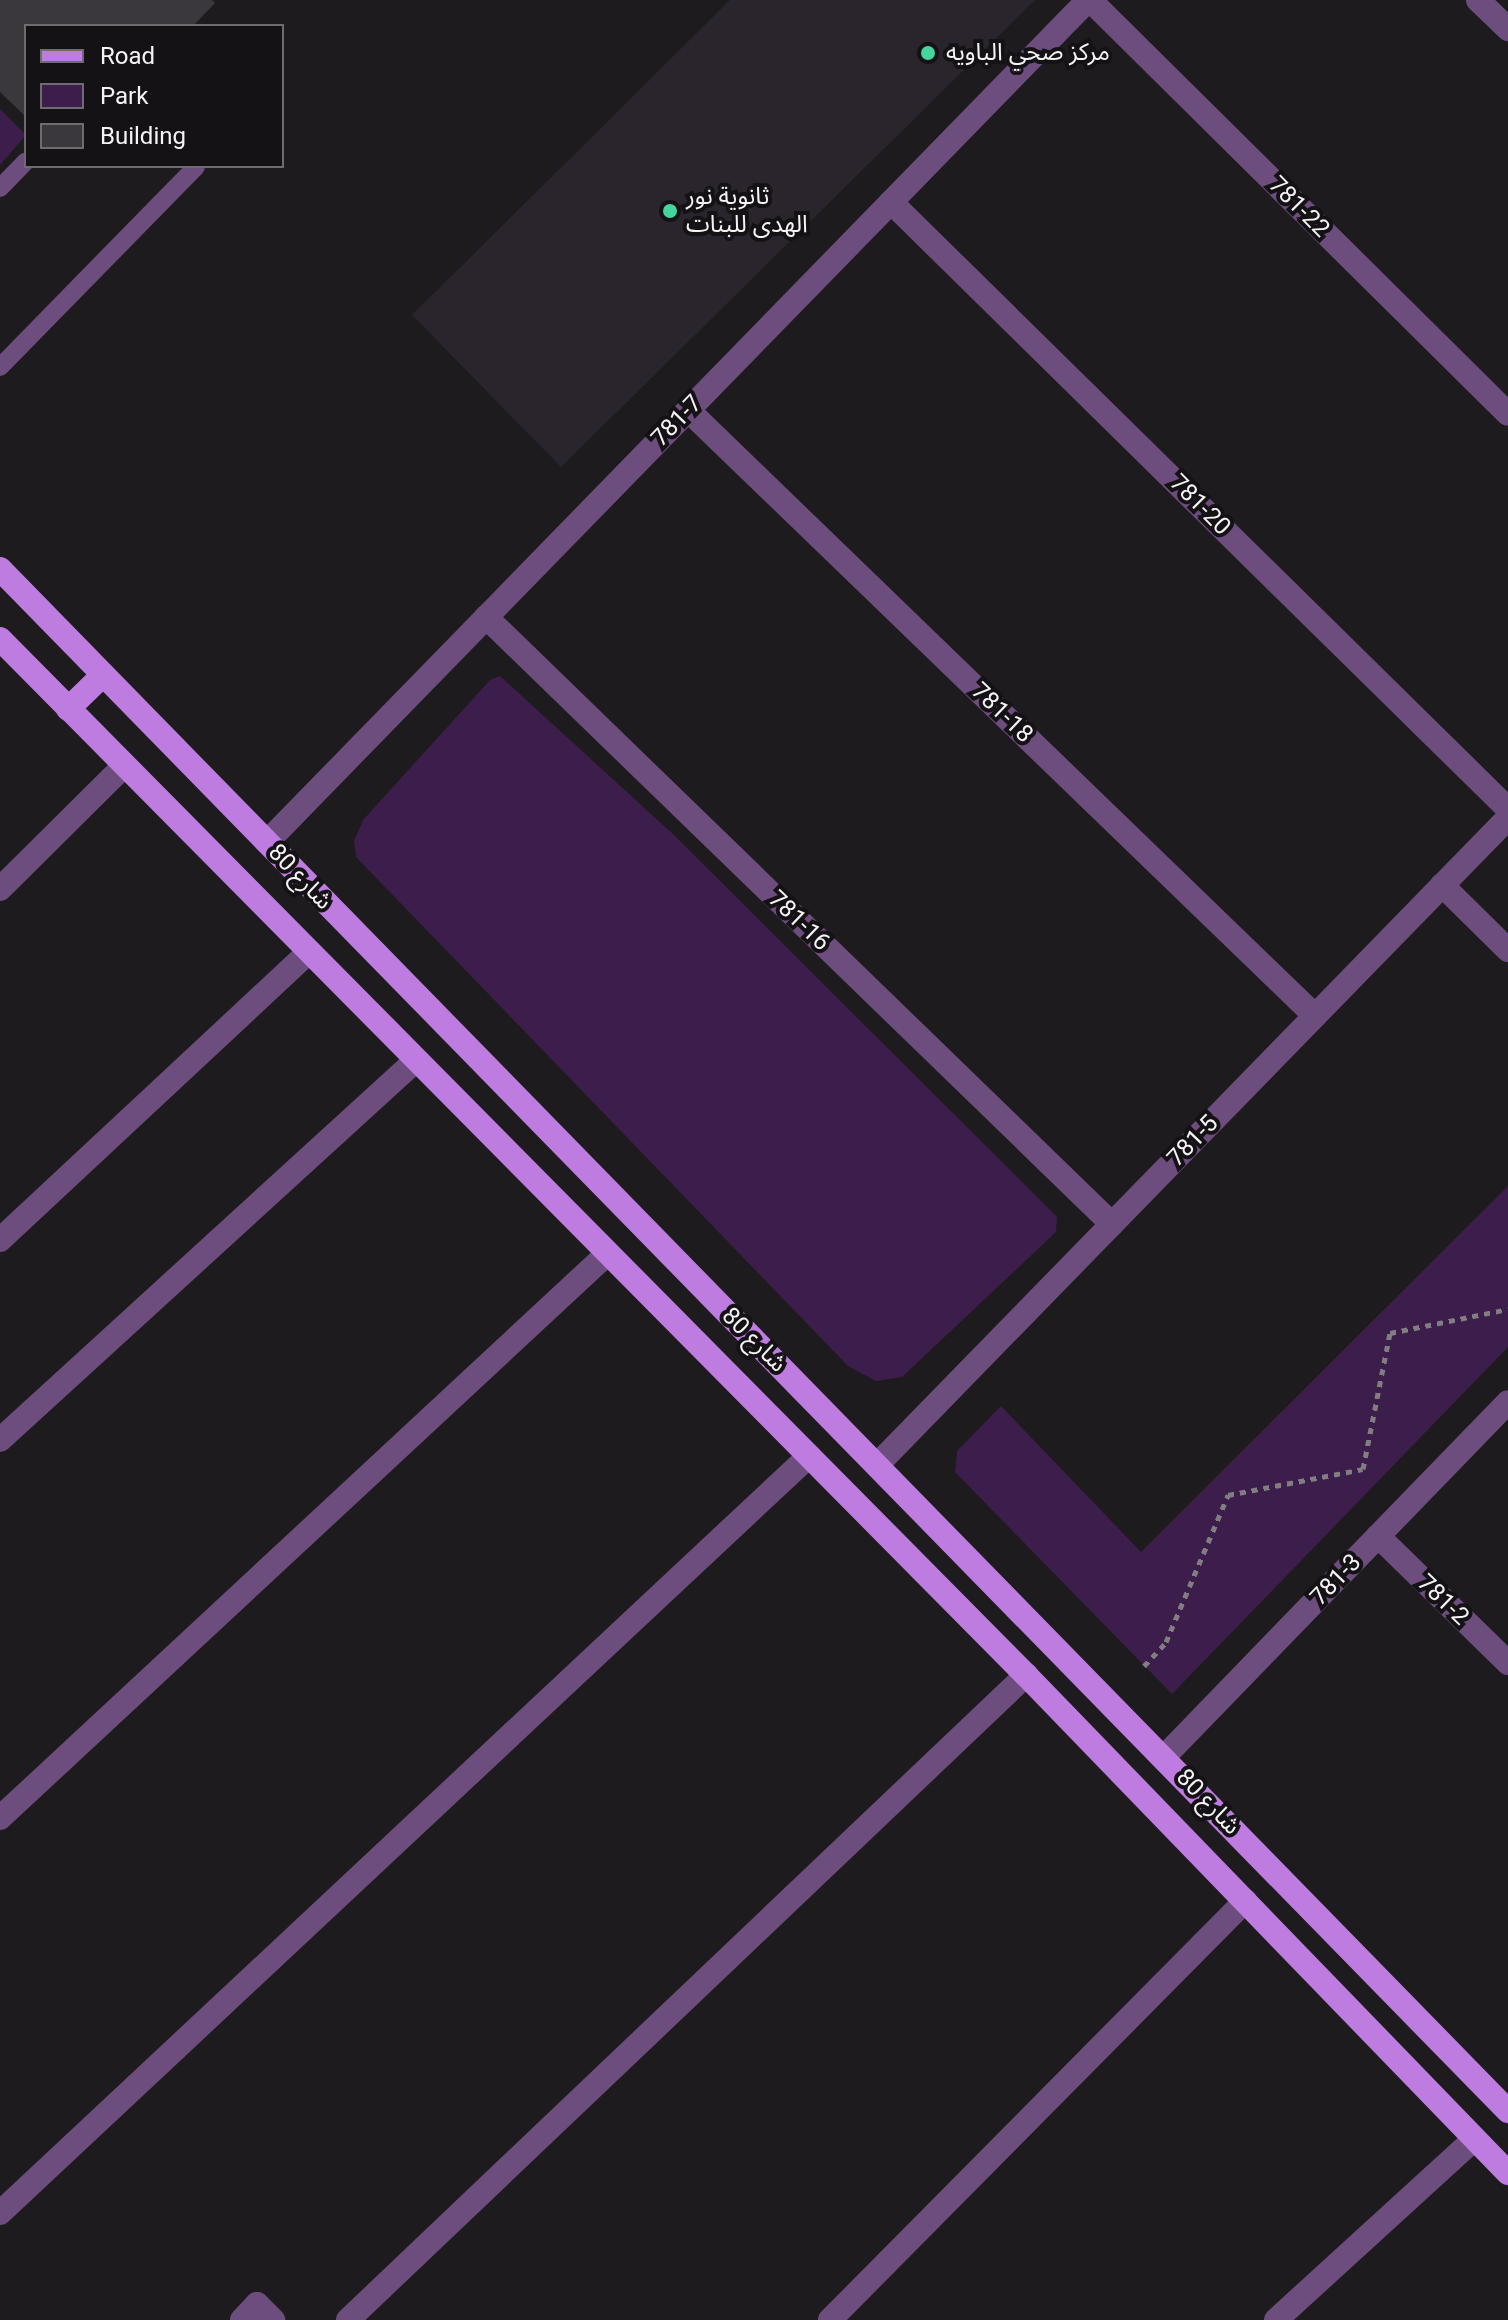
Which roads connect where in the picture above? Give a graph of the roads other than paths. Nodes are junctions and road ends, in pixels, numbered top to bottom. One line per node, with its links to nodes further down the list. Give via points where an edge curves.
1 (1089, 0): 7 (street, 781-7); 10 (street, 781-22)
2 (1478, 0): 3 (street)
3 (1508, 29)
4 (24, 163): 6 (lane)
5 (195, 168): 8 (lane)
6 (0, 188)
7 (891, 202): 9 (street, 781-7); 17 (street, 781-20)
8 (0, 367)
9 (688, 410): 12 (street, 781-7); 24 (street, 781-18)
10 (1508, 414)
11 (0, 569): 14 (main road, شارع 80)
12 (486, 617): 19 (street, 781-7); 26 (street, 781-16)
13 (0, 639): 15 (main road, شارع 80)
14 (103, 675): 15 (main road); 19 (main road, شارع 80)
15 (68, 709): 16 (main road, شارع 80)
16 (124, 766): 21 (street); 23 (main road, شارع 80)
17 (1508, 809)
18 (1508, 818): 20 (street, 781-5)
19 (267, 842): 32 (main road, شارع 80)
20 (1442, 885): 22 (street); 24 (street, 781-5)
21 (0, 889)
22 (1508, 950)
23 (307, 954): 25 (main road, شارع 80); 27 (street)
24 (1315, 1016): 26 (street, 781-5)
25 (415, 1061): 28 (main road, شارع 80); 30 (street)
26 (1112, 1224): 32 (street, 781-5)
27 (0, 1240)
28 (607, 1254): 31 (main road, شارع 80); 37 (street)
29 (1508, 1402): 33 (street, 781-3)
30 (0, 1440)
31 (809, 1456): 35 (main road, شارع 80); 42 (street)
32 (878, 1464): 36 (main road, شارع 80)
33 (1378, 1536): 34 (street, 781-2); 36 (street, 781-3)
34 (1508, 1663)
35 (1026, 1675): 38 (main road, شارع 80); 45 (street)
36 (1164, 1757): 39 (main road, شارع 80)
37 (0, 1818)
38 (1245, 1901): 40 (main road, شارع 80); 46 (street)
39 (1508, 2111)
40 (1474, 2139): 41 (main road, شارع 80); 47 (street)
41 (1508, 2173)
42 (0, 2213)
43 (242, 2320): 44 (street, via 257,2304)
44 (273, 2320)
45 (348, 2320)
46 (830, 2320)
47 (1276, 2320)

